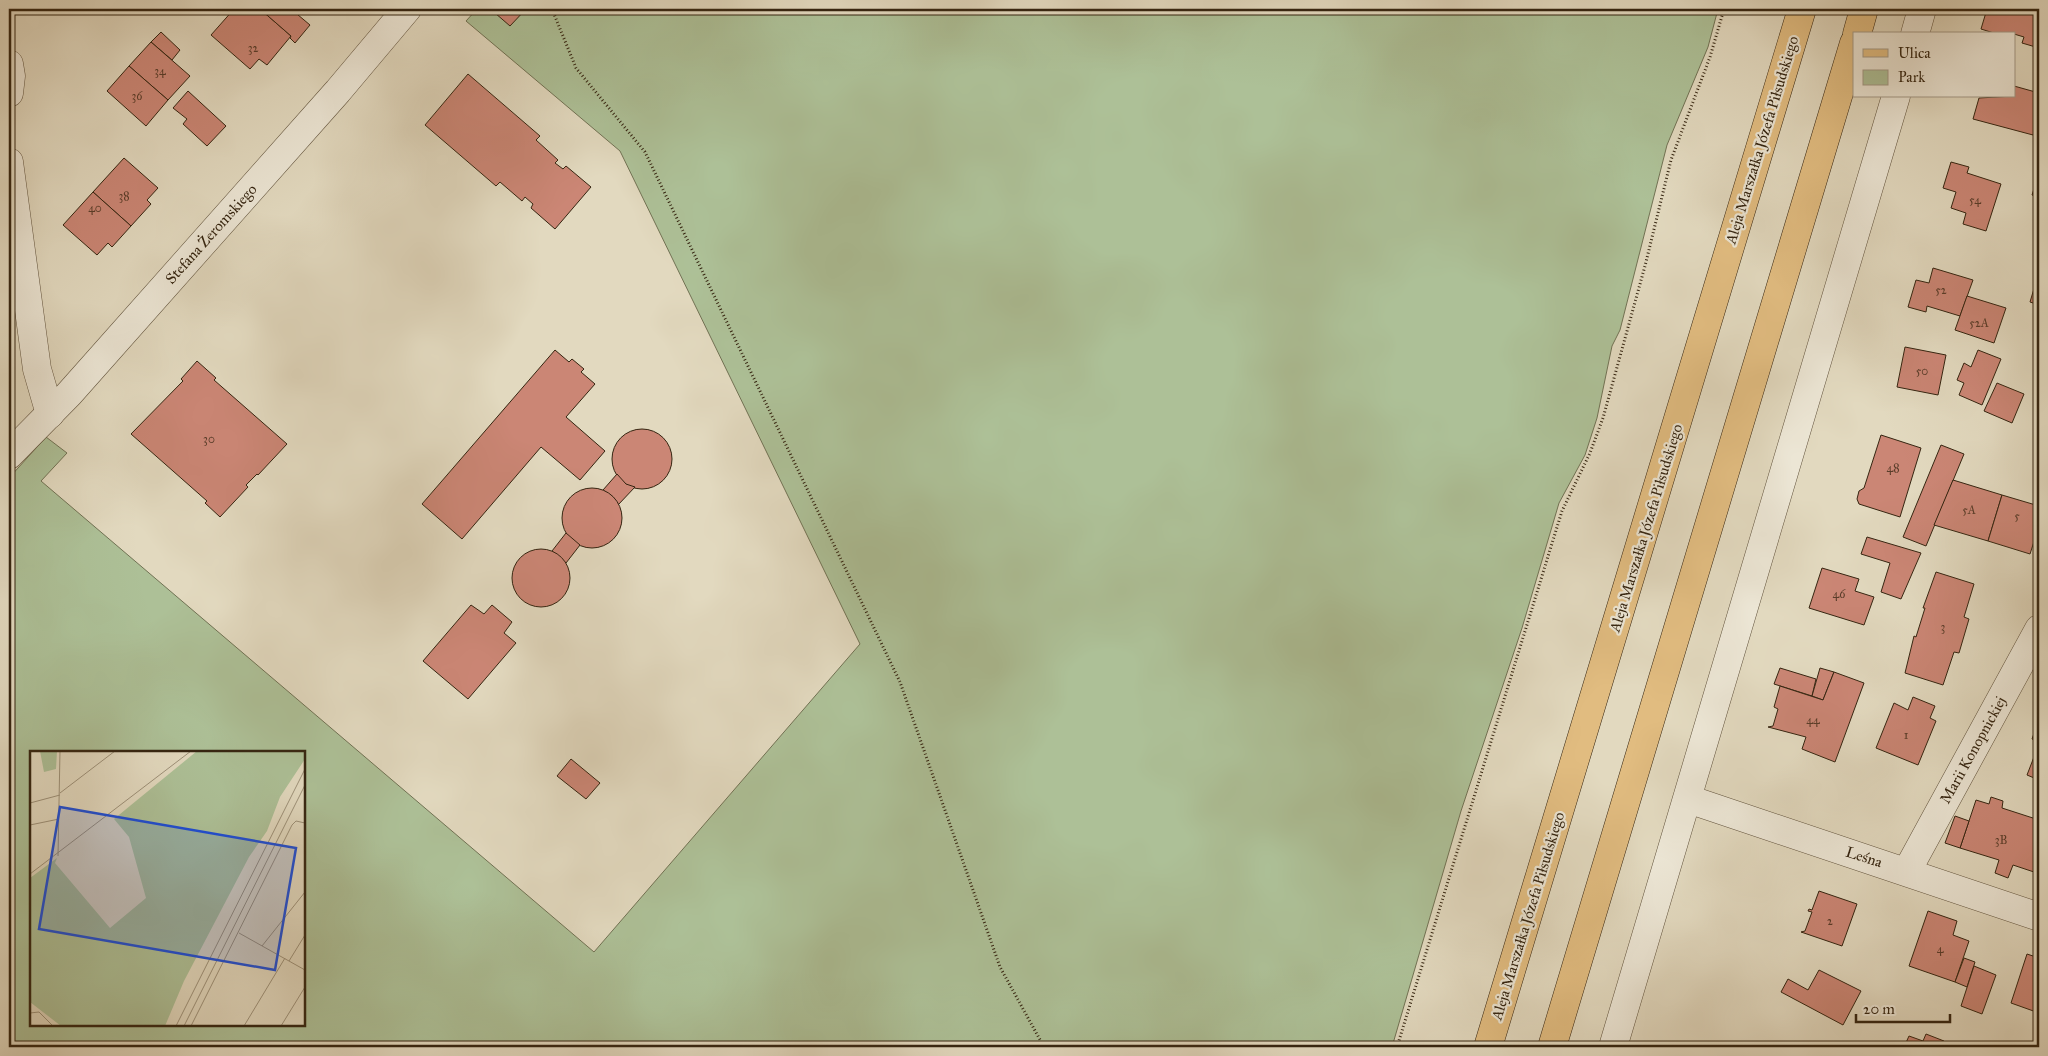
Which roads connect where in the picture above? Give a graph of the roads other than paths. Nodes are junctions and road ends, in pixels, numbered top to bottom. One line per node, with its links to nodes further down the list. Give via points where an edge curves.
1 (407, 9): 12 (street, Stefana Żeromskiego)
2 (1802, 9): 18 (main road, Aleja Marszałka Józefa Piłsudskiego)
3 (1864, 9): 5 (main road)
4 (1922, 9): 6 (street)
5 (1858, 32)
6 (1916, 32)
7 (1853, 46): 19 (main road)
8 (9, 64): 9 (street)
9 (9, 92)
10 (1895, 98): 15 (street)
11 (9, 162): 12 (street, via 38,369)
12 (50, 414): 13 (street, Stefana Żeromskiego)
13 (9, 455)
14 (2039, 630): 16 (street, Marii Konopnickiej)
15 (1688, 799): 16 (street, Leśna); 20 (street)
16 (1907, 871): 17 (street, Leśna)
17 (2039, 917)
18 (1488, 1047)
19 (1552, 1047)
20 (1613, 1047)

